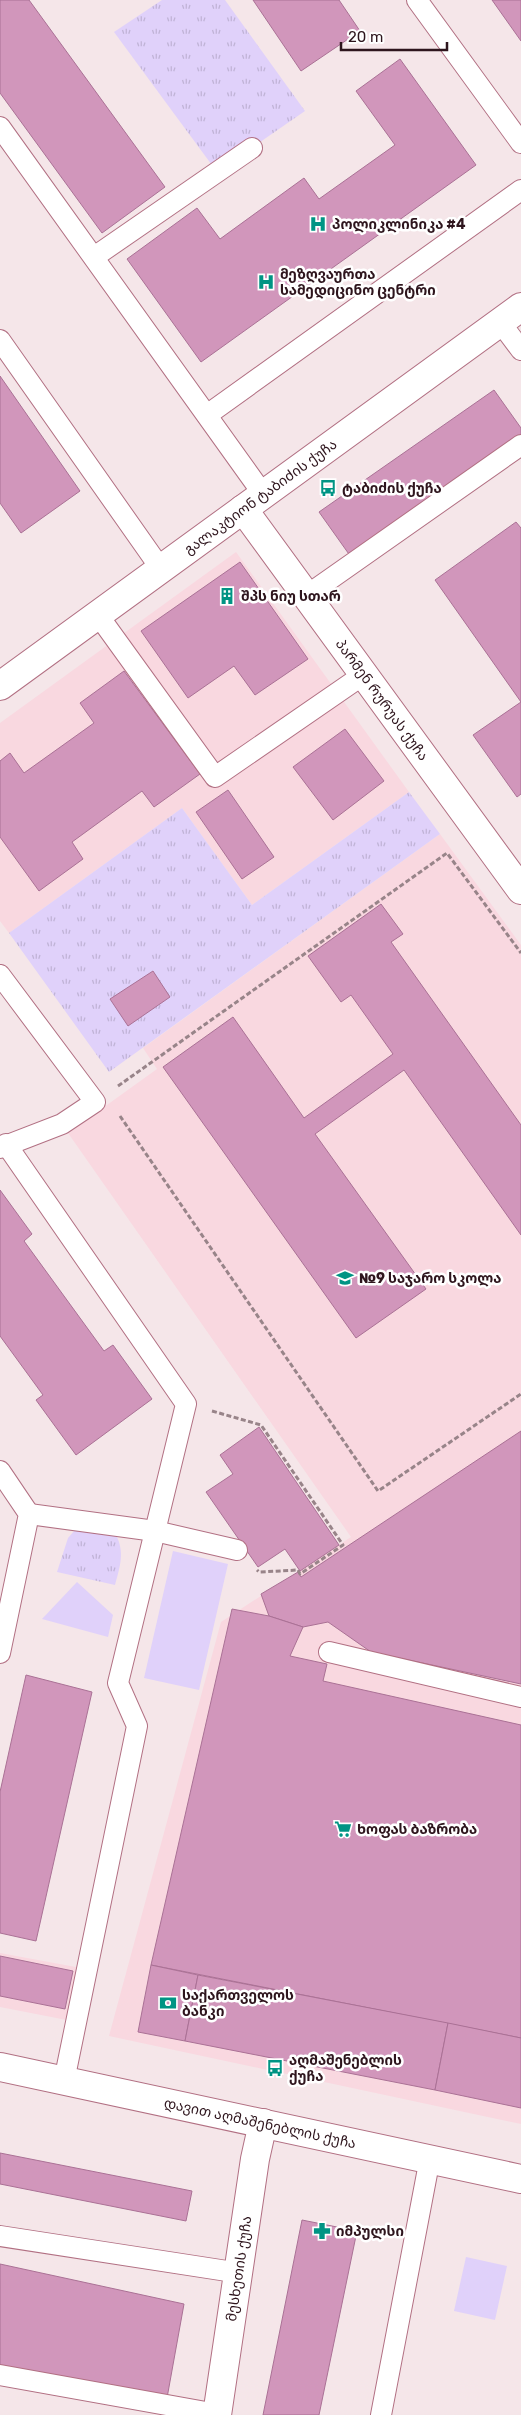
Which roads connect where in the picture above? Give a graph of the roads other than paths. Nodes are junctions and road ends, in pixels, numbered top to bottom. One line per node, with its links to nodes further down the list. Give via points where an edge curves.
1 (417, 0): 3 (lane)
2 (0, 127): 6 (lane)
3 (521, 143)
4 (252, 148): 6 (lane)
5 (521, 190): 10 (lane)
6 (94, 257): 10 (lane)
7 (511, 314): 9 (lane); 12 (street, გალაკტიონ ტაბიძის ქუჩა)
8 (0, 340): 13 (lane)
9 (521, 350)
10 (207, 415): 12 (lane)
11 (521, 445): 14 (lane)
12 (253, 502): 13 (street, გალაკტიონ ტაბიძის ქუჩა); 14 (street, პარმენ რურუას ქუჩა)
13 (162, 569): 15 (street, გალაკტიონ ტაბიძის ქუჩა)
14 (306, 596): 16 (street, პარმენ რურუას ქუჩა)
15 (98, 615): 16 (lane, via 215,777); 17 (street, გალაკტიონ ტაბიძის ქუჩა)
16 (363, 674): 18 (street, პარმენ რურუას ქუჩა)
17 (0, 686)
18 (520, 885)
19 (0, 975): 20 (lane, via 100,1099 62,1124)
20 (3, 1146): 23 (lane, via 186,1404)
21 (0, 1471): 22 (lane)
22 (29, 1514): 23 (lane); 26 (lane)
23 (155, 1531): 24 (lane); 29 (lane, via 118,1683 137,1726)
24 (237, 1550)
25 (329, 1652): 27 (lane)
26 (0, 1653)
27 (521, 1698)
28 (0, 2068): 29 (street, დავით აღმაშენებლის ქუჩა)
29 (64, 2081): 30 (street, დავით აღმაშენებლის ქუჩა)
30 (263, 2123): 31 (street, დავით აღმაშენებლის ქუჩა); 34 (street, მესხეთის ქუჩა)
31 (430, 2158): 32 (street, დავით აღმაშენებლის ქუჩა); 37 (lane)
32 (521, 2179)
33 (0, 2236): 34 (lane)
34 (240, 2274): 36 (street, მესხეთის ქუჩა)
35 (0, 2375): 36 (lane)
36 (217, 2414)
37 (381, 2415)

